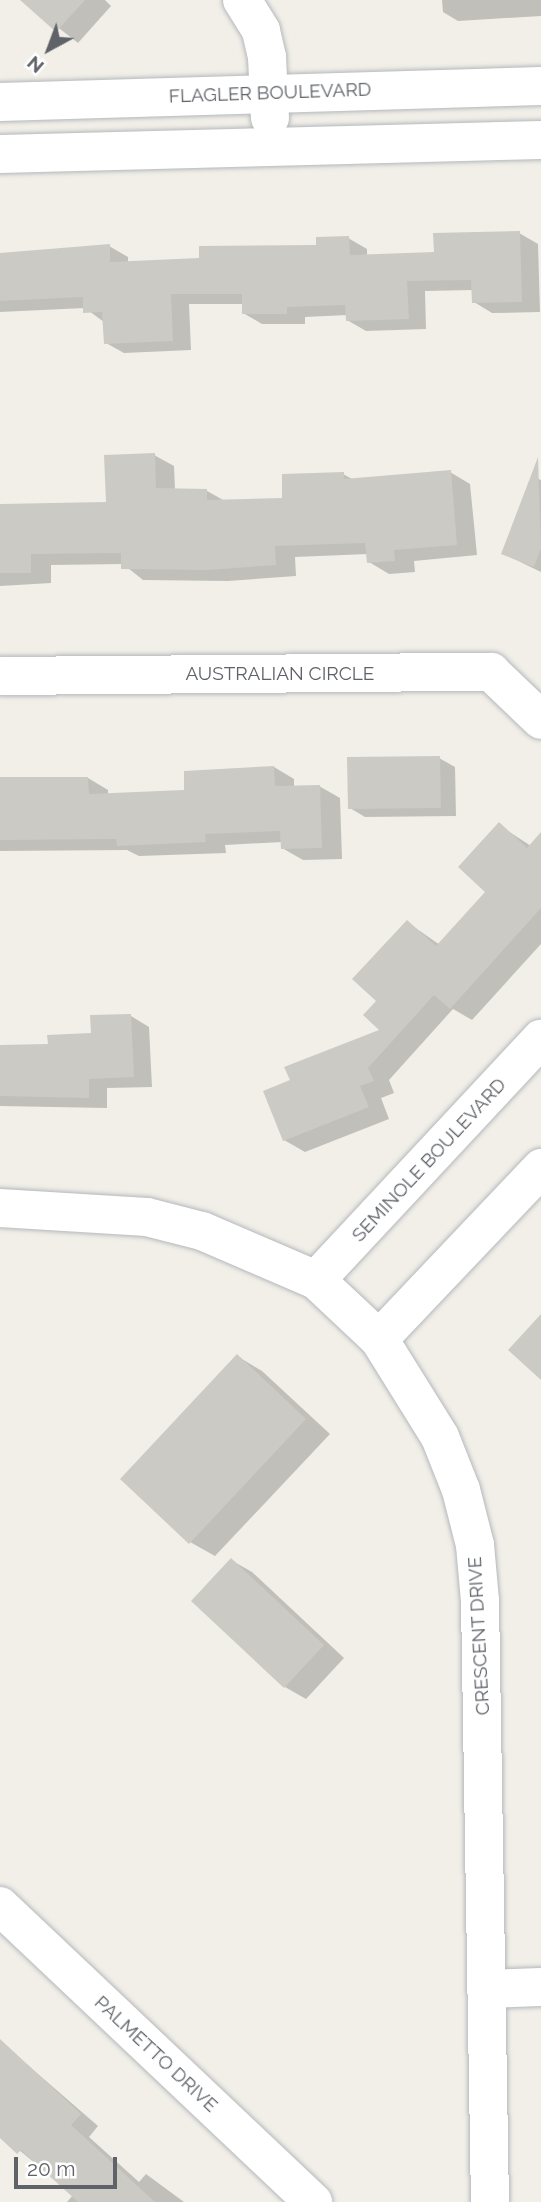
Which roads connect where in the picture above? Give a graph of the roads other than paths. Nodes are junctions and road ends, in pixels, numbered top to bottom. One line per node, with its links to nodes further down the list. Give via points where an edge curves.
1 (242, 0): 3 (street, via 261,31)
2 (541, 86): 3 (street, FLAGLER BOULEVARD)
3 (268, 92): 4 (street, FLAGLER BOULEVARD); 6 (street)
4 (0, 103)
5 (541, 140): 6 (street)
6 (271, 144): 7 (street)
7 (0, 154)
8 (0, 676): 9 (street, AUSTRALIAN CIRCLE, via 491,672)
9 (541, 720)
10 (541, 1039): 13 (street, SEMINOLE BOULEVARD)
11 (541, 1168): 14 (street)
12 (0, 1208): 13 (street, CRESCENT DRIVE, via 147,1217 202,1230)
13 (316, 1280): 14 (street, CRESCENT DRIVE)
14 (379, 1339): 17 (street, CRESCENT DRIVE, via 440,1437 461,1490 475,1545 480,1601)
15 (0, 1906): 18 (street, PALMETTO DRIVE)
16 (541, 1987): 17 (street)
17 (486, 1989): 19 (street, CRESCENT DRIVE)
18 (313, 2202)
19 (490, 2202)

